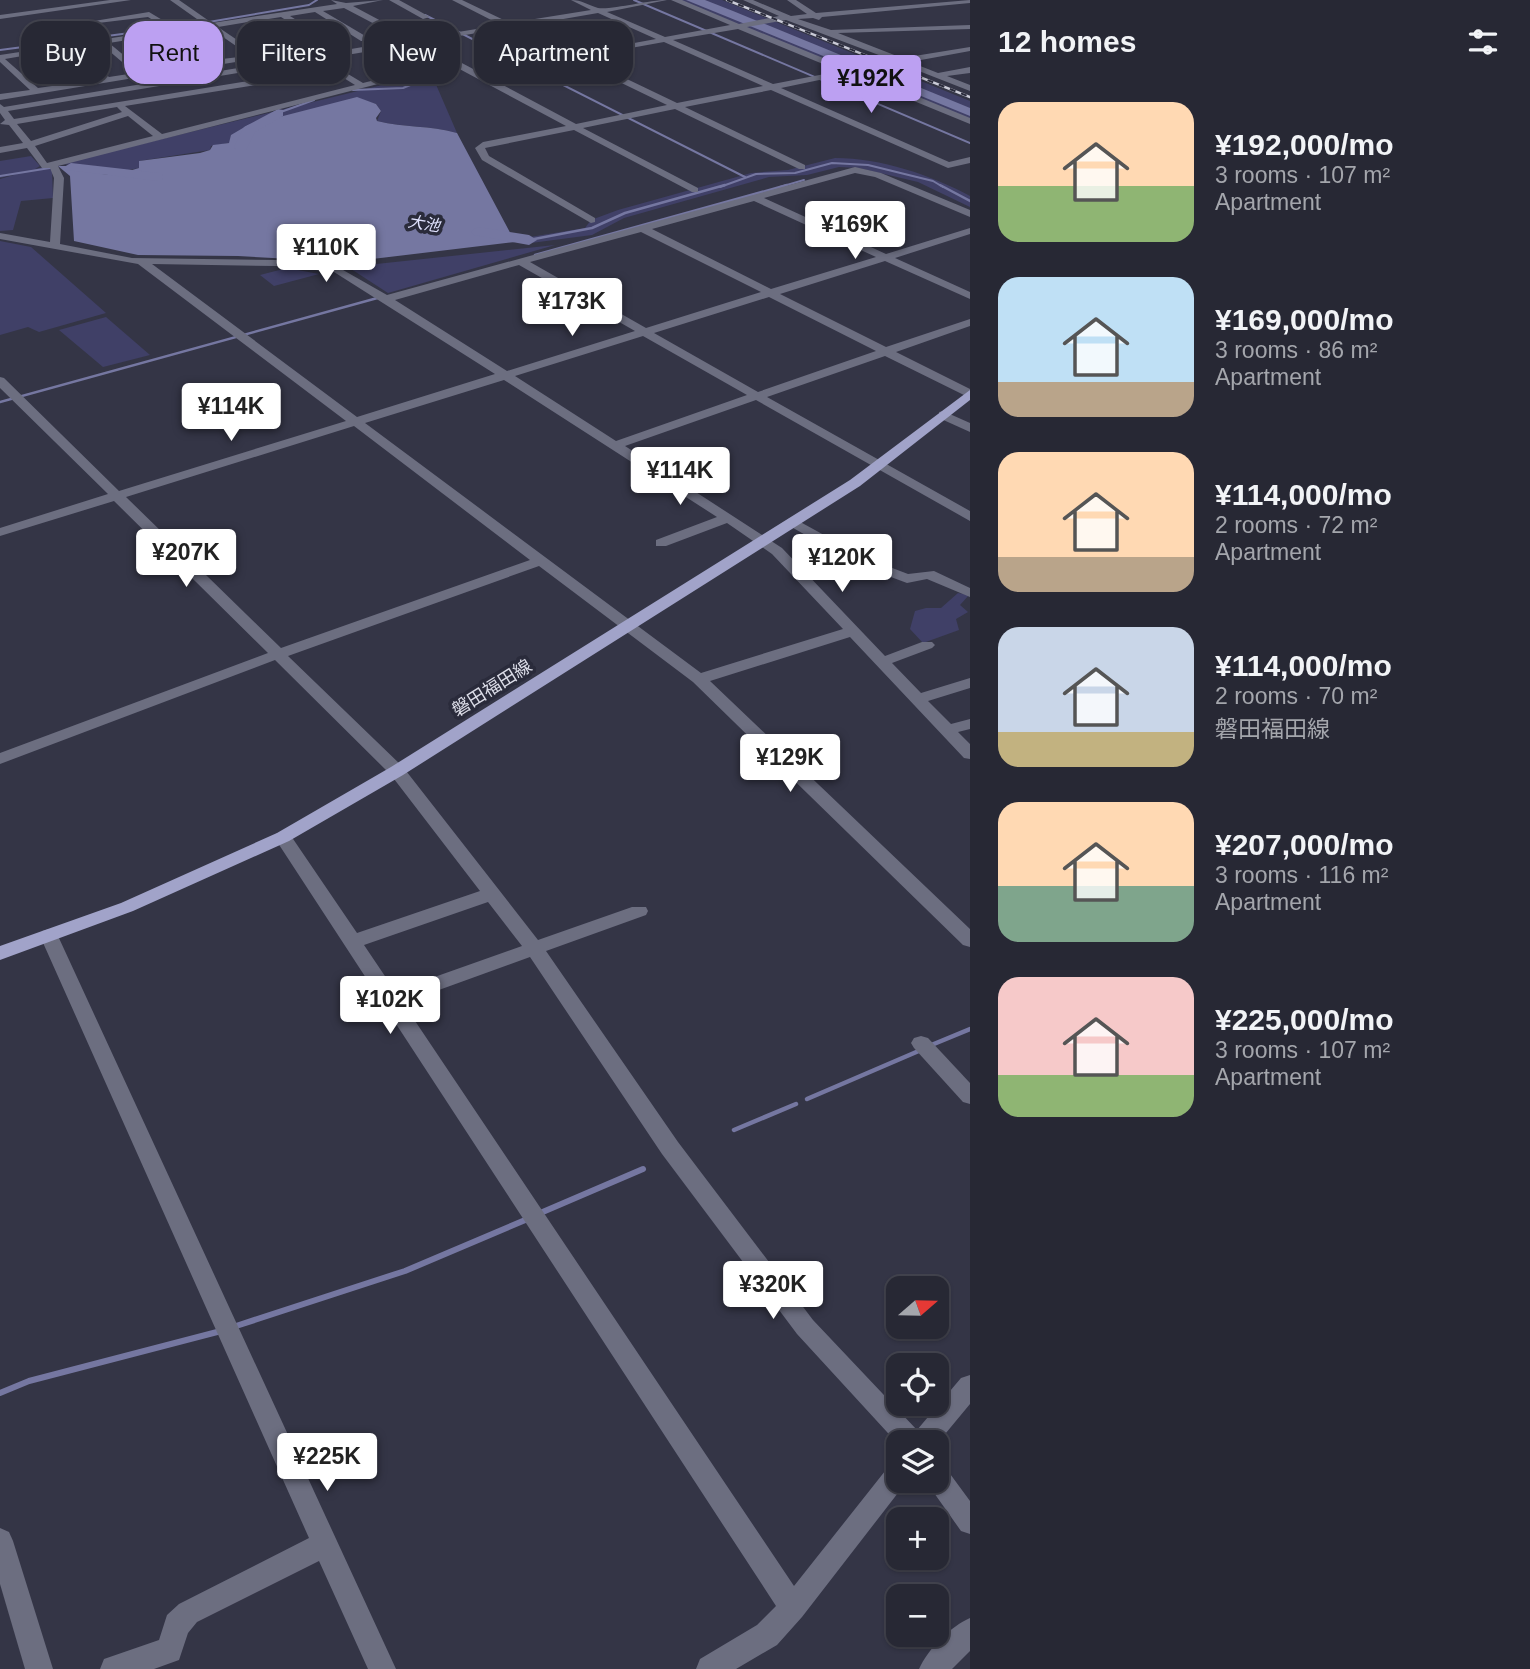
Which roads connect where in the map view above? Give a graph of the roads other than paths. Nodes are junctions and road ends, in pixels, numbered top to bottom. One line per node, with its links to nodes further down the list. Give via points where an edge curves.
1 (48, 0): 20 (street)
2 (127, 0): 17 (street)
3 (174, 0): 31 (street)
4 (335, 0): 18 (street)
5 (379, 0): 18 (street)
6 (393, 0): 26 (street)
7 (456, 0): 34 (street)
8 (575, 0): 22 (street)
9 (663, 0): 22 (street)
10 (675, 0): 37 (street)
11 (747, 0): 27 (street)
12 (878, 0): 19 (street)
13 (793, 1): 14 (street); 24 (street)
14 (806, 1)
15 (970, 1): 16 (street)
16 (942, 2): 19 (street)
17 (86, 3): 20 (street)
18 (345, 5): 21 (street); 33 (street)
19 (896, 8): 24 (street); 39 (street)
20 (64, 9): 25 (street)
21 (317, 10): 23 (street); 41 (street)
22 (600, 11): 35 (street); 42 (street)
23 (283, 15): 28 (street); 32 (street)
24 (817, 16): 27 (street); 40 (street)
25 (0, 17)
26 (426, 17)
27 (790, 17): 37 (street); 40 (street)
28 (250, 20): 36 (street)
29 (99, 21): 30 (street, via 149,14)
30 (158, 21)
31 (208, 21)
32 (292, 21)
33 (375, 21)
34 (500, 21)
35 (545, 21)
36 (223, 22)
37 (738, 25): 42 (street); 53 (street)
38 (970, 26): 39 (street)
39 (937, 27): 40 (street); 44 (street)
40 (830, 31): 51 (street)
41 (364, 39): 43 (street)
42 (663, 39): 45 (street); 66 (street)
43 (350, 41)
44 (970, 42)
45 (633, 44)
46 (110, 48): 50 (street)
47 (970, 50): 51 (street)
48 (21, 54): 49 (street)
49 (0, 57): 68 (street)
50 (124, 59)
51 (902, 61): 53 (street); 55 (street)
52 (970, 70): 55 (street)
53 (851, 71): 66 (street); 79 (street)
54 (237, 72): 63 (street)
55 (938, 75): 67 (street)
56 (350, 78): 64 (street)
57 (79, 84): 62 (street)
58 (246, 84): 65 (street)
59 (371, 84): 64 (street)
60 (494, 84): 82 (street)
61 (628, 84): 74 (street)
62 (72, 85): 68 (street)
63 (155, 85): 70 (street); 75 (street)
64 (363, 86): 76 (street)
65 (229, 87): 69 (street); 70 (street)
66 (771, 87): 74 (street); 87 (street, via 948,165)
67 (970, 88)
68 (36, 91): 71 (street)
69 (238, 93)
70 (171, 96): 72 (street)
71 (0, 97)
72 (118, 104): 77 (street); 78 (street)
73 (257, 105): 76 (street)
74 (674, 106): 82 (street); 89 (street)
75 (1, 109): 80 (street)
76 (266, 111): 84 (street)
77 (129, 113): 83 (street); 84 (street)
78 (52, 115): 80 (street); 83 (street)
79 (970, 121)
80 (11, 122): 81 (street); 85 (street)
81 (0, 123)
82 (574, 127): 90 (street); 93 (street, via 480,148 485,158)
83 (66, 132): 85 (street)
84 (162, 138): 88 (street)
85 (30, 145): 86 (street); 88 (street, via 45,166)
86 (0, 150)
87 (970, 160)
88 (53, 165): 97 (street, via 59,178)
89 (802, 167)
90 (695, 190)
91 (754, 197): 92 (street, via 855,170 878,175); 94 (street); 98 (street)
92 (970, 214)
93 (591, 220)
94 (642, 228): 100 (street); 101 (street)
95 (970, 231): 98 (street)
96 (0, 236): 97 (street)
97 (55, 246): 99 (street)
98 (886, 257): 101 (street); 102 (street)
99 (142, 262): 103 (street, via 256,262 336,269); 113 (street)
100 (521, 262): 103 (street); 105 (street)
101 (772, 293): 105 (street); 106 (street)
102 (970, 296)
103 (388, 298): 107 (street)
104 (970, 322): 106 (street)
105 (646, 333): 107 (street); 111 (street)
106 (885, 351): 109 (street); 111 (street)
107 (508, 375): 113 (street); 115 (street)
108 (0, 382): 110 (street)
109 (970, 394): 112 (main road, 磐田福田線)
110 (6, 395): 117 (street)
111 (754, 396): 115 (street); 116 (street)
112 (943, 415): 114 (street); 116 (main road, 磐田福田線)
113 (355, 422): 117 (street); 124 (street)
114 (970, 428)
115 (616, 445): 119 (street)
116 (879, 466): 118 (street); 120 (main road, 磐田福田線)
117 (117, 496): 121 (street); 129 (street)
118 (970, 517)
119 (728, 518): 122 (street); 123 (street)
120 (793, 522): 122 (main road, 磐田福田線); 125 (street, via 861,561 907,579 929,574)
121 (0, 532)
122 (764, 541): 126 (main road, 磐田福田線); 127 (street)
123 (661, 543)
124 (540, 561): 126 (street); 129 (street)
125 (970, 593)
126 (628, 626): 131 (street); 138 (main road, 磐田福田線)
127 (852, 631): 130 (street); 131 (street)
128 (927, 645): 130 (street)
129 (278, 654): 137 (street); 138 (street)
130 (882, 662): 133 (street)
131 (699, 679): 143 (street)
132 (970, 683): 133 (street)
133 (918, 699): 135 (street)
134 (970, 724): 135 (street)
135 (948, 730): 136 (street)
136 (970, 754)
137 (0, 759)
138 (397, 771): 139 (main road, 磐田福田線); 140 (street)
139 (283, 837): 142 (main road, 磐田福田線, via 181,885); 144 (street)
140 (492, 894): 144 (street); 145 (street)
141 (639, 911): 145 (street)
142 (49, 936): 146 (main road, 磐田福田線); 157 (street)
143 (970, 940)
144 (352, 942): 147 (street)
145 (534, 948): 147 (street); 151 (street, via 675,1155 804,1327)
146 (0, 953)
147 (391, 1000): 158 (street)
148 (925, 1048): 149 (street)
149 (970, 1096)
150 (970, 1386): 152 (street)
151 (901, 1430)
152 (933, 1430)
153 (886, 1489): 158 (street)
154 (949, 1493): 155 (street)
155 (970, 1522)
156 (0, 1541): 160 (street)
157 (325, 1544): 161 (street, via 188,1613 177,1625 169,1650); 162 (street)
158 (793, 1608): 163 (street, via 767,1635)
159 (970, 1632): 164 (street)
160 (39, 1669)
161 (114, 1669)
162 (382, 1669)
163 (710, 1669)
164 (933, 1669)

